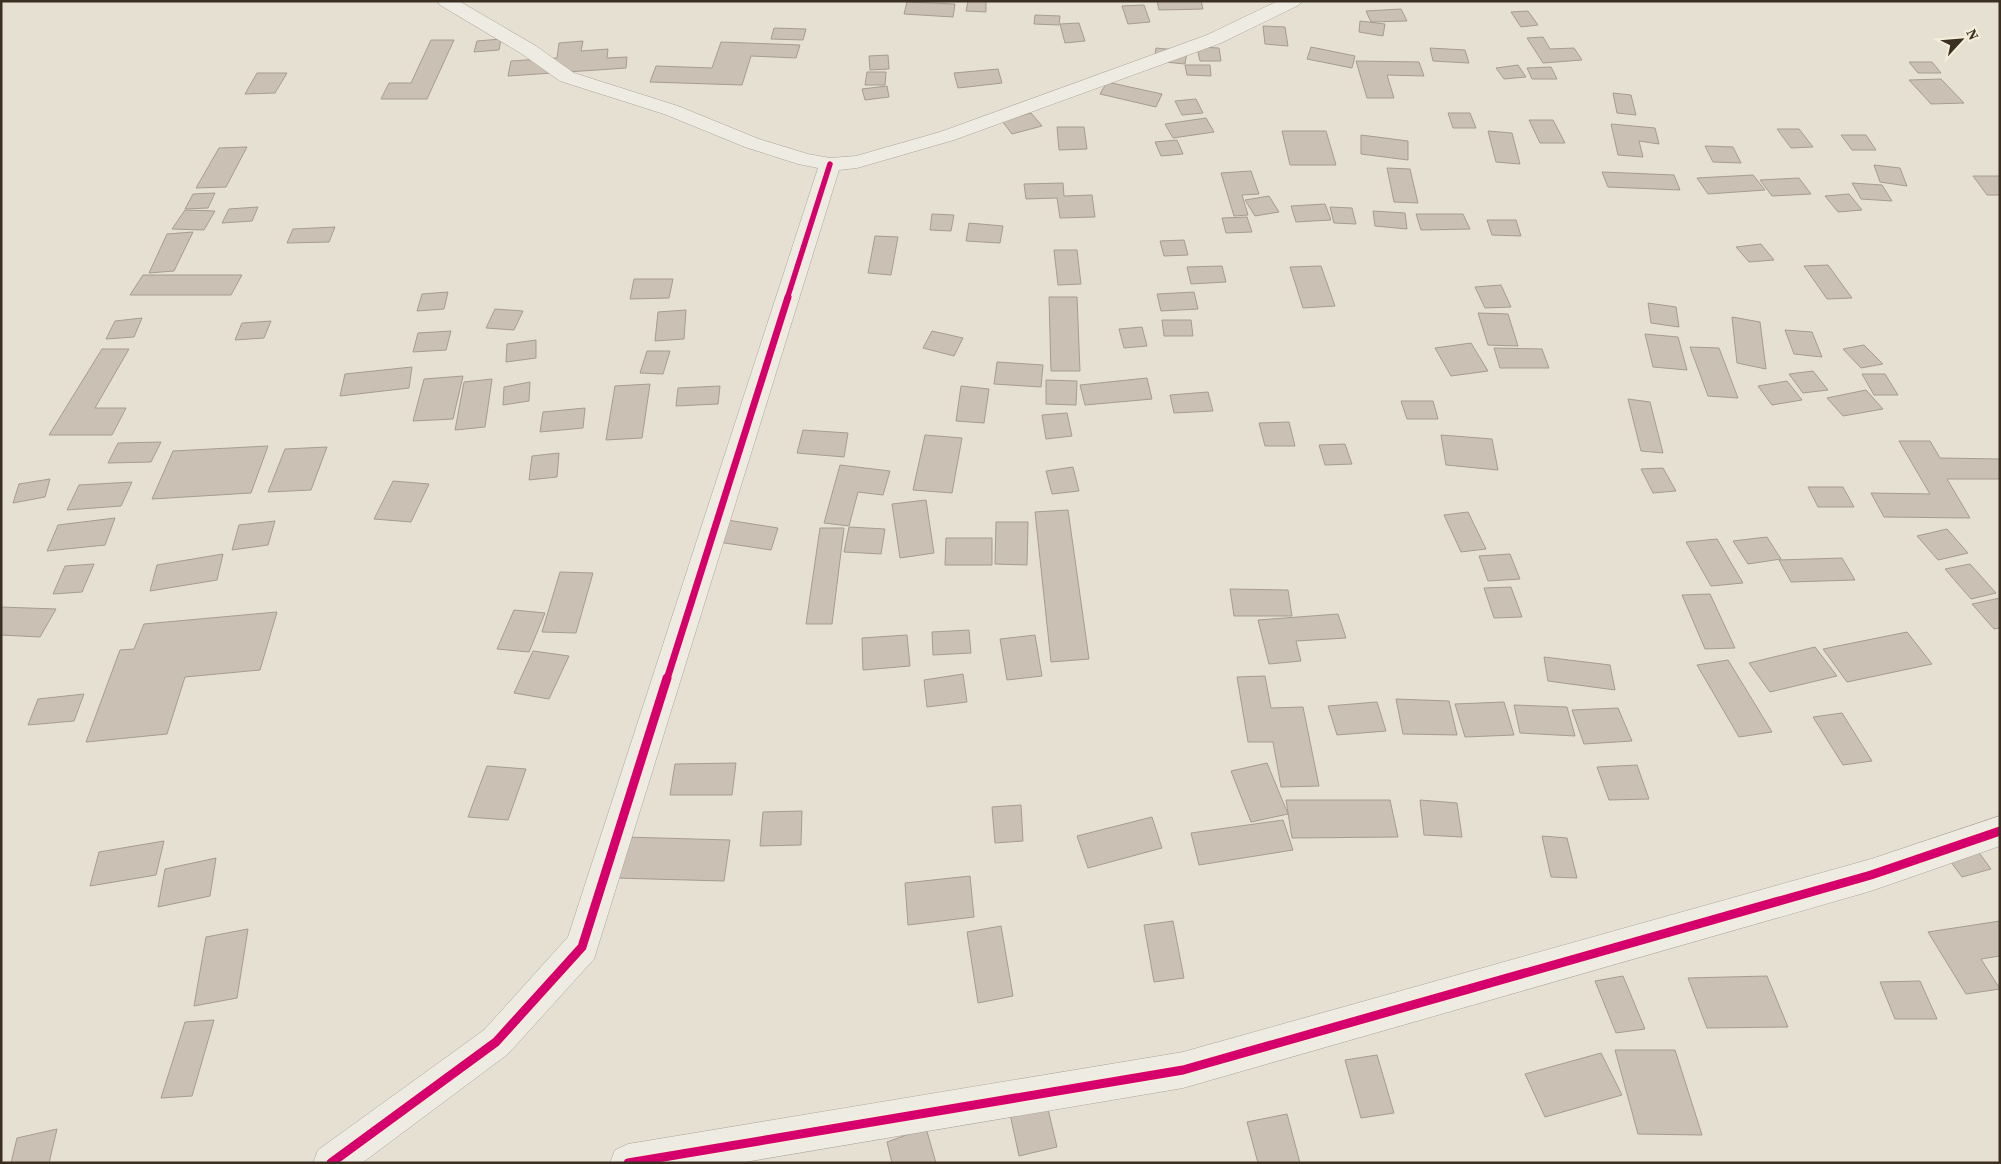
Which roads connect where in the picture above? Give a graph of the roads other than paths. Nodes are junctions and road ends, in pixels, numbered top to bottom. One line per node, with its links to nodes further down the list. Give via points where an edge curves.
1 (446, 1): 3 (street, via 529,50 567,77 671,110 805,160)
2 (1293, 1): 3 (street, via 1214,39 946,136 857,162)
3 (830, 164): 5 (street, via 582,947 496,1042)
4 (2000, 831): 6 (street, via 1870,875 1183,1070)
5 (332, 1163)
6 (628, 1163)

